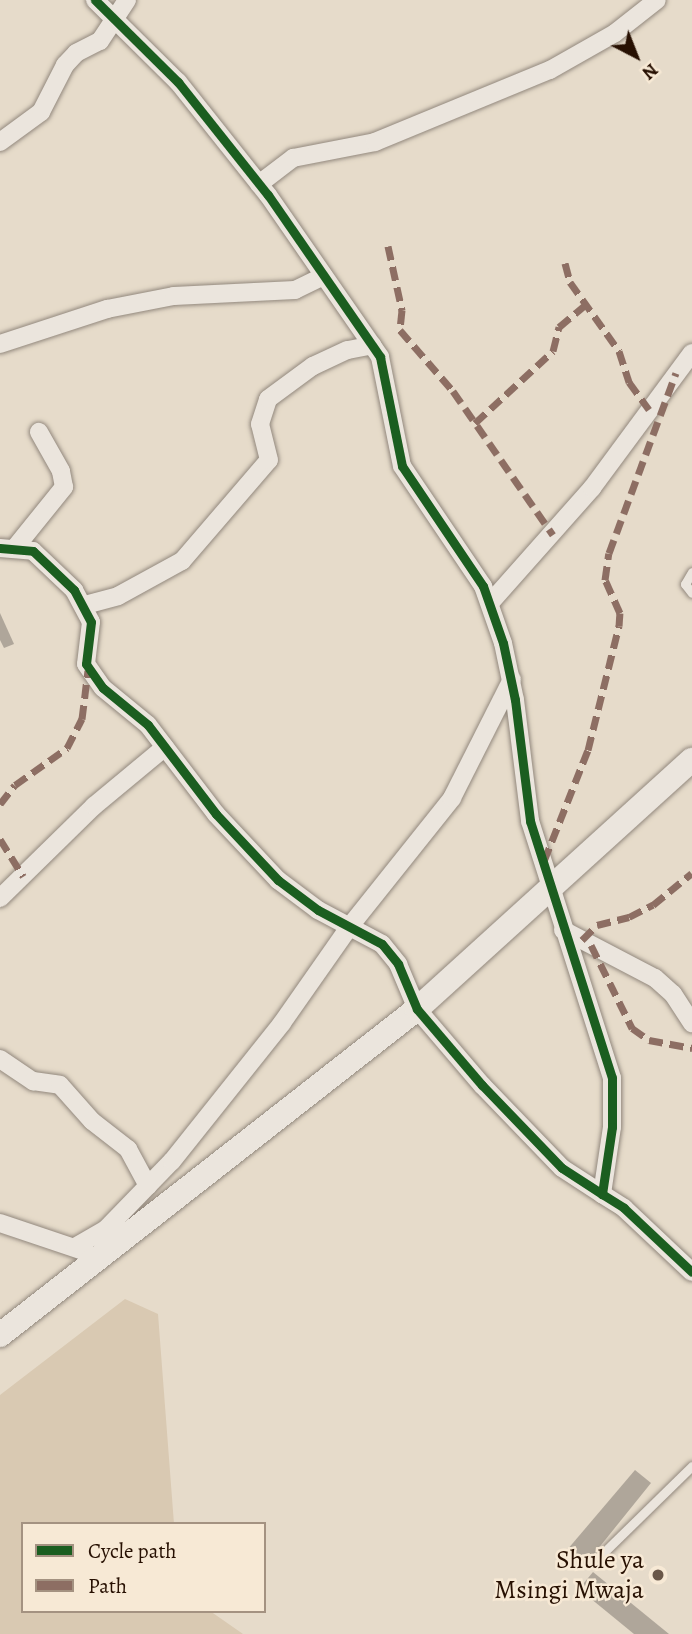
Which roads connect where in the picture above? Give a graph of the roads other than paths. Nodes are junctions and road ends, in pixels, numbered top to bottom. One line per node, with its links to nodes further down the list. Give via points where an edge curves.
1 (95, 0): 4 (street)
2 (127, 0): 4 (street)
3 (657, 0): 6 (street, via 615,33 550,70 375,142 293,159)
4 (115, 18): 5 (street, via 100,41 65,65 52,96 33,120); 6 (street, via 178,82)
5 (0, 142)
6 (259, 184): 7 (street)
7 (324, 276): 8 (street, via 295,290 174,296 107,309); 9 (street, via 336,299)
8 (1, 340)
9 (373, 345): 15 (street, via 380,357 396,451 410,484); 16 (street, via 348,350 313,366 268,399 260,424 269,460 182,561 118,596)
10 (692, 353): 15 (street, via 584,499)
11 (39, 432): 12 (street, via 61,471 64,487)
12 (6, 551): 16 (street, via 37,554)
13 (692, 572): 14 (lane, via 685,584)
14 (692, 593)
15 (490, 603): 17 (street)
16 (85, 605): 18 (street, via 92,629 85,656 88,670)
17 (512, 679): 20 (street, via 524,800); 22 (street, via 452,798)
18 (166, 747): 21 (street, via 94,806); 22 (street, via 216,814 278,880 318,910)
19 (692, 760): 20 (main road)
20 (550, 889): 23 (street); 24 (main road)
21 (0, 898)
22 (350, 926): 24 (street, via 377,940 394,958); 27 (street, via 282,1023)
23 (563, 930): 25 (street, via 655,978 673,994); 28 (street, via 612,1078)
24 (417, 1009): 28 (street, via 549,1156); 30 (main road)
25 (692, 1023)
26 (0, 1059): 27 (street, via 33,1081 60,1085 92,1121 128,1149)
27 (148, 1186): 30 (street)
28 (602, 1194): 31 (street)
29 (0, 1223): 30 (street)
30 (87, 1251): 32 (main road)
31 (692, 1272)
32 (0, 1335)
33 (692, 1466): 34 (lane, via 670,1482)
34 (599, 1557)

